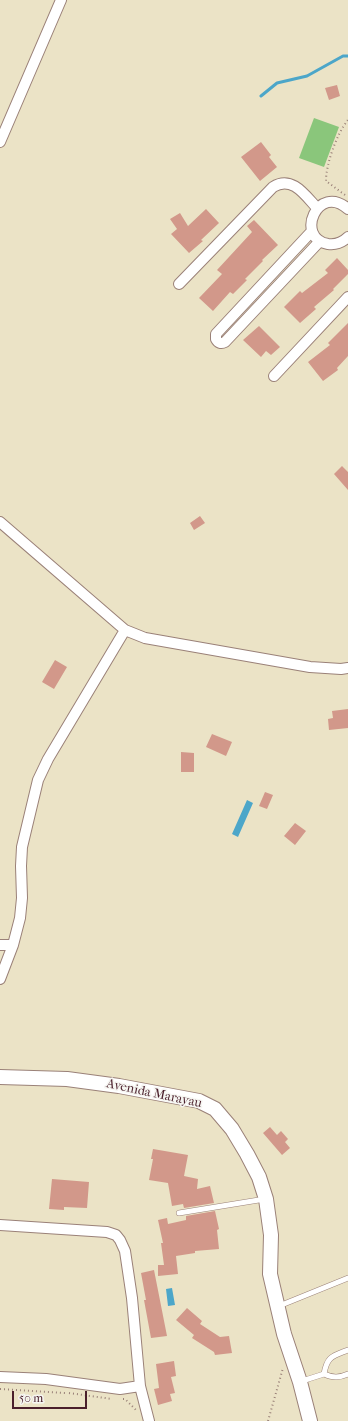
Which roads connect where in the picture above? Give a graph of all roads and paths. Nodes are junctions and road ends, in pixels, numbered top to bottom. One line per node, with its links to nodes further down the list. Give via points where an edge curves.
1 (61, 0): 3 (street)
2 (348, 120): 4 (path, via 333,151 326,181)
3 (0, 142)
4 (348, 197)
5 (317, 208): 6 (street, via 324,203 333,202); 7 (street, via 311,223); 10 (street, via 294,185 278,184)
6 (348, 209)
7 (312, 231): 8 (street); 8 (street, via 216,334 218,342 225,342)
8 (320, 240): 9 (street, via 332,244)
9 (347, 240)
10 (179, 284)
11 (348, 297): 12 (street)
12 (274, 376)
13 (0, 522): 14 (street)
14 (125, 630): 15 (street, via 145,638 310,667); 17 (street, via 38,780 22,847 20,918)
15 (348, 668)
16 (0, 945): 17 (street)
17 (12, 945): 18 (street)
18 (0, 979)
19 (0, 1077): 20 (street, Avenida Marayau, via 67,1079 199,1101 215,1109 232,1129 259,1177)
20 (266, 1199): 21 (lane); 24 (street, Avenida Marayau, via 271,1235 270,1274)
21 (179, 1213)
22 (0, 1225): 31 (street, via 106,1232 120,1240 125,1251 132,1298)
23 (348, 1278): 24 (lane)
24 (278, 1306): 26 (street, Avenida Marayau)
25 (348, 1350): 27 (lane, via 332,1356 326,1363)
26 (291, 1355): 30 (street, Avenida Marayau); 35 (path, via 285,1362)
27 (324, 1374): 28 (lane, via 332,1377); 30 (lane)
28 (348, 1374)
29 (0, 1377): 31 (street, via 46,1379 120,1389)
30 (300, 1382): 36 (street, Avenida Marayau)
31 (140, 1386): 34 (street)
32 (0, 1389): 33 (path, via 64,1392 105,1399 125,1399)
33 (136, 1410)
34 (149, 1421)
35 (268, 1421)
36 (310, 1421)

